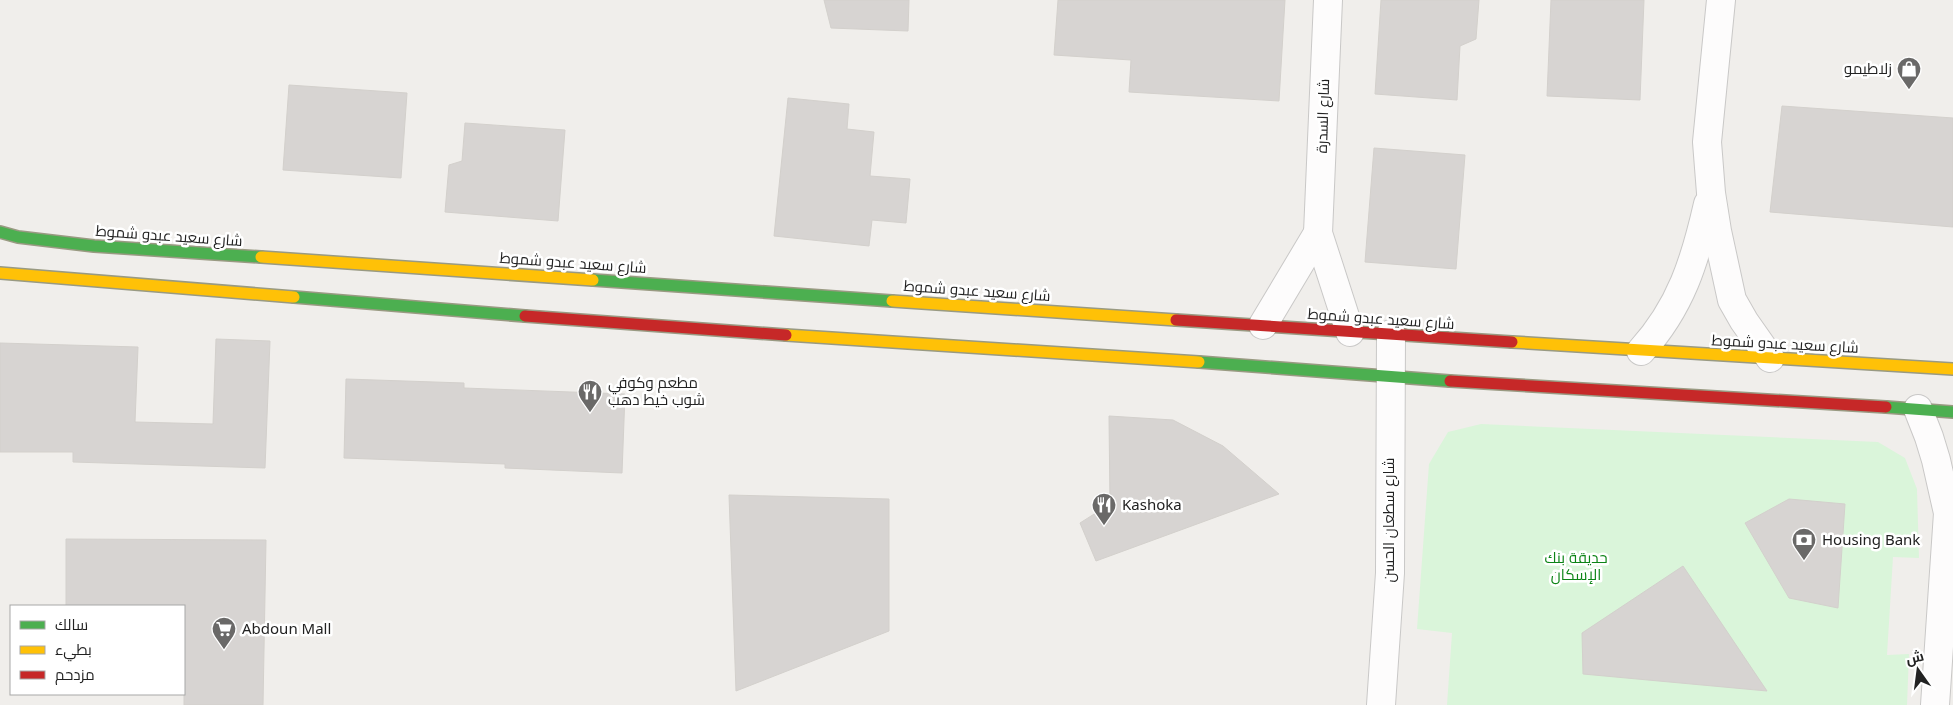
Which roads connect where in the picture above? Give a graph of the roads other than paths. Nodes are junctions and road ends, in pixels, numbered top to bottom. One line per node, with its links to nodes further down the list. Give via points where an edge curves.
1 (1328, 0): 5 (street, شارع السدرة)
2 (1721, 0): 3 (street, via 1707,142)
3 (1711, 193): 10 (street, via 1689,274 1670,315); 11 (street, via 1732,300)
4 (0, 232): 7 (main road, شارع سعيد عبدو شموط, via 18,237 104,246)
5 (1318, 233): 7 (street, شارع السدرة); 8 (street, شارع السدرة)
6 (0, 273): 13 (main road, via 487,314)
7 (1263, 325): 8 (main road, شارع سعيد عبدو شموط)
8 (1350, 332): 9 (main road, شارع سعيد عبدو شموط)
9 (1391, 334): 10 (main road, شارع سعيد عبدو شموط); 13 (street, شارع سطعان الحسن)
10 (1641, 351): 11 (main road, شارع سعيد عبدو شموط)
11 (1770, 358): 12 (main road, شارع سعيد عبدو شموط)
12 (1953, 369)
13 (1389, 377): 14 (main road); 17 (street, شارع سطعان الحسن, via 1390,572)
14 (1918, 409): 15 (main road); 16 (street)
15 (1953, 412)
16 (1950, 509): 18 (street)
17 (1381, 705)
18 (1935, 705)

